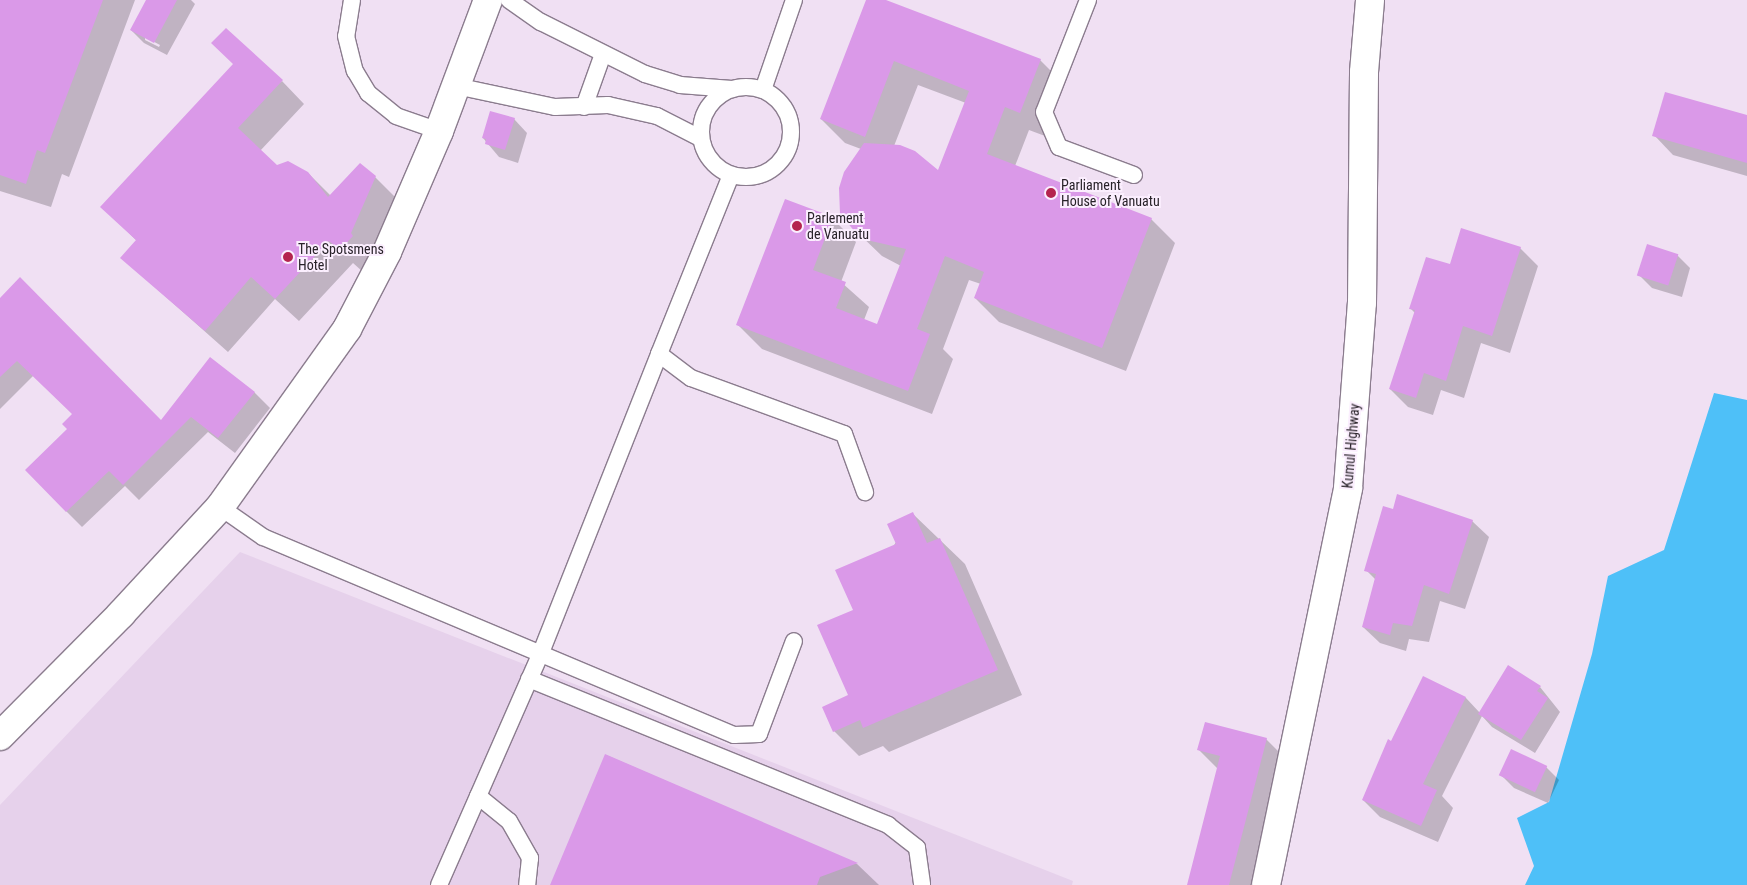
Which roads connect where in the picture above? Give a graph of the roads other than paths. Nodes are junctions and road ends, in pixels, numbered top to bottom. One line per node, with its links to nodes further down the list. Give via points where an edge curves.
1 (352, 0): 12 (lane, via 346,36 355,71 368,93 396,116)
2 (488, 0): 8 (street)
3 (509, 0): 7 (lane, via 541,22)
4 (794, 0): 10 (lane)
5 (1088, 0): 15 (lane, via 1044,112 1059,147)
6 (1370, 0): 27 (street, Kumul Highway, via 1364,72 1362,303 1348,488)
7 (603, 54): 9 (lane, via 645,74 680,85); 11 (lane)
8 (456, 86): 11 (lane, via 555,107); 12 (street)
9 (732, 89): 10 (lane, via 748,86); 13 (lane, via 712,101 701,121)
10 (763, 90): 14 (lane, via 786,110 791,139 786,154 772,169 753,177)
11 (584, 107): 13 (lane, via 608,105 657,116)
12 (439, 131): 18 (street, via 388,252 347,328)
13 (700, 138): 14 (lane, via 712,162)
14 (732, 174): 16 (lane)
15 (1134, 175)
16 (659, 354): 17 (lane, via 691,378 844,434); 20 (lane)
17 (865, 492)
18 (220, 507): 20 (lane, via 263,537); 22 (street, via 121,614)
19 (794, 642): 20 (lane, via 759,734 734,735)
20 (540, 655): 21 (lane)
21 (529, 680): 23 (lane); 26 (lane, via 888,825 917,848)
22 (0, 736)
23 (478, 796): 24 (lane); 25 (lane, via 509,821 530,858)
24 (439, 885)
25 (527, 885)
26 (922, 885)
27 (1266, 885)

